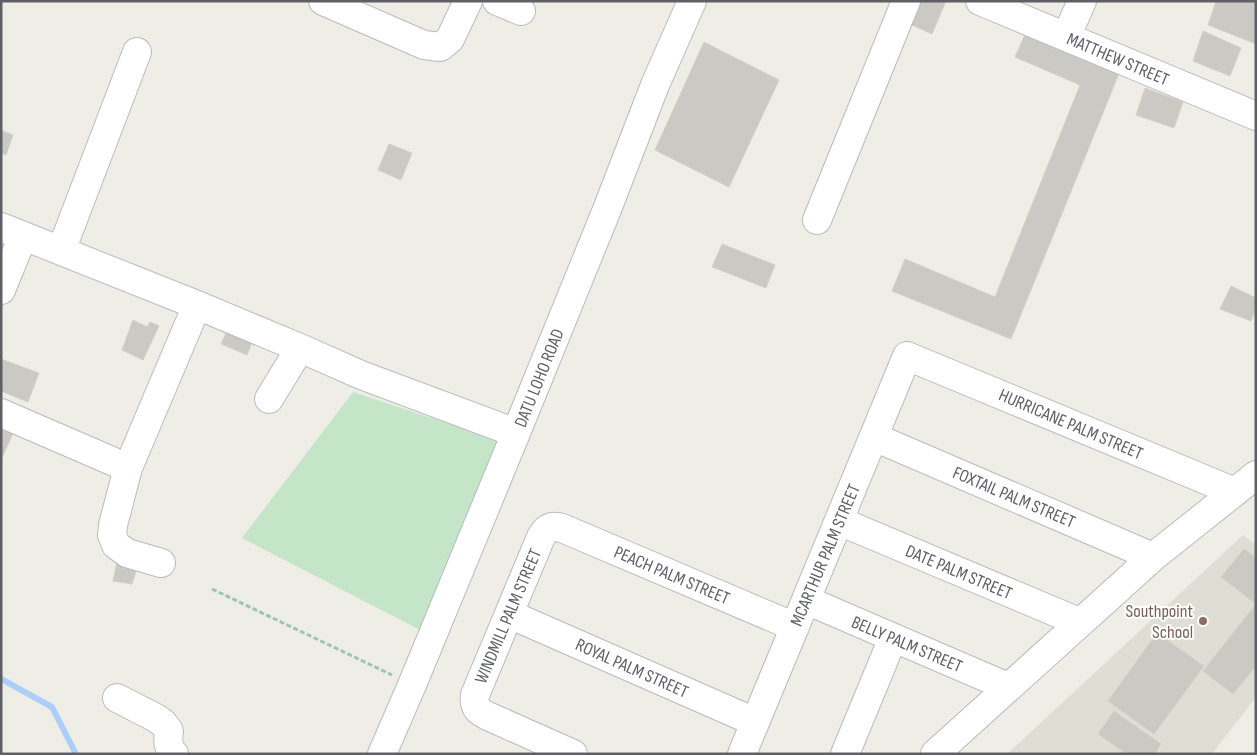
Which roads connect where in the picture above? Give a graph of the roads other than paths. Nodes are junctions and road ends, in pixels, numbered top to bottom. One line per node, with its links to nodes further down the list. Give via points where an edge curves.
1 (323, 1): 7 (street)
2 (468, 1): 7 (street, via 450,39 440,47 424,45)
3 (692, 1): 20 (street, DATU LOHO ROAD, via 655,85)
4 (906, 1): 11 (street)
5 (980, 1): 8 (street, MATTHEW STREET)
6 (1082, 1): 8 (street)
7 (367, 10)
8 (1066, 37): 10 (street, MATTHEW STREET)
9 (137, 52): 13 (street)
10 (1256, 116)
11 (817, 220)
12 (12, 232): 13 (street); 14 (street)
13 (61, 251): 15 (street)
14 (1, 290)
15 (197, 305): 16 (street); 22 (street)
16 (300, 348): 18 (street); 20 (street, via 361,375)
17 (907, 356): 21 (street, MCARTHUR PALM STREET); 24 (street, HURRICANE PALM STREET)
18 (269, 398)
19 (1, 413): 22 (street)
20 (516, 433): 38 (street, DATU LOHO ROAD)
21 (874, 437): 25 (street, MCARTHUR PALM STREET); 27 (street, FOXTAIL PALM STREET)
22 (128, 468): 28 (street, via 112,535 116,545 127,553)
23 (1256, 475): 24 (street)
24 (1235, 492): 27 (street)
25 (839, 521): 29 (street, MCARTHUR PALM STREET); 31 (street, DATE PALM STREET)
26 (549, 527): 30 (street, WINDMILL PALM STREET, via 541,537); 32 (street, PEACH PALM STREET, via 562,528)
27 (1153, 557): 31 (street)
28 (161, 563)
29 (806, 600): 32 (street, MCARTHUR PALM STREET); 33 (street, BELLY PALM STREET)
30 (509, 614): 36 (street, ROYAL PALM STREET); 39 (street, WINDMILL PALM STREET, via 475,695 476,708)
31 (1080, 622): 34 (street)
32 (795, 627): 36 (street, MCARTHUR PALM STREET)
33 (893, 638): 34 (street, BELLY PALM STREET); 41 (street)
34 (1008, 687): 42 (street)
35 (117, 698): 37 (street, via 163,723 169,732 168,742)
36 (755, 722): 40 (street, MCARTHUR PALM STREET)
37 (174, 754)
38 (382, 754)
39 (573, 754)
40 (742, 754)
41 (845, 754)
42 (935, 754)

